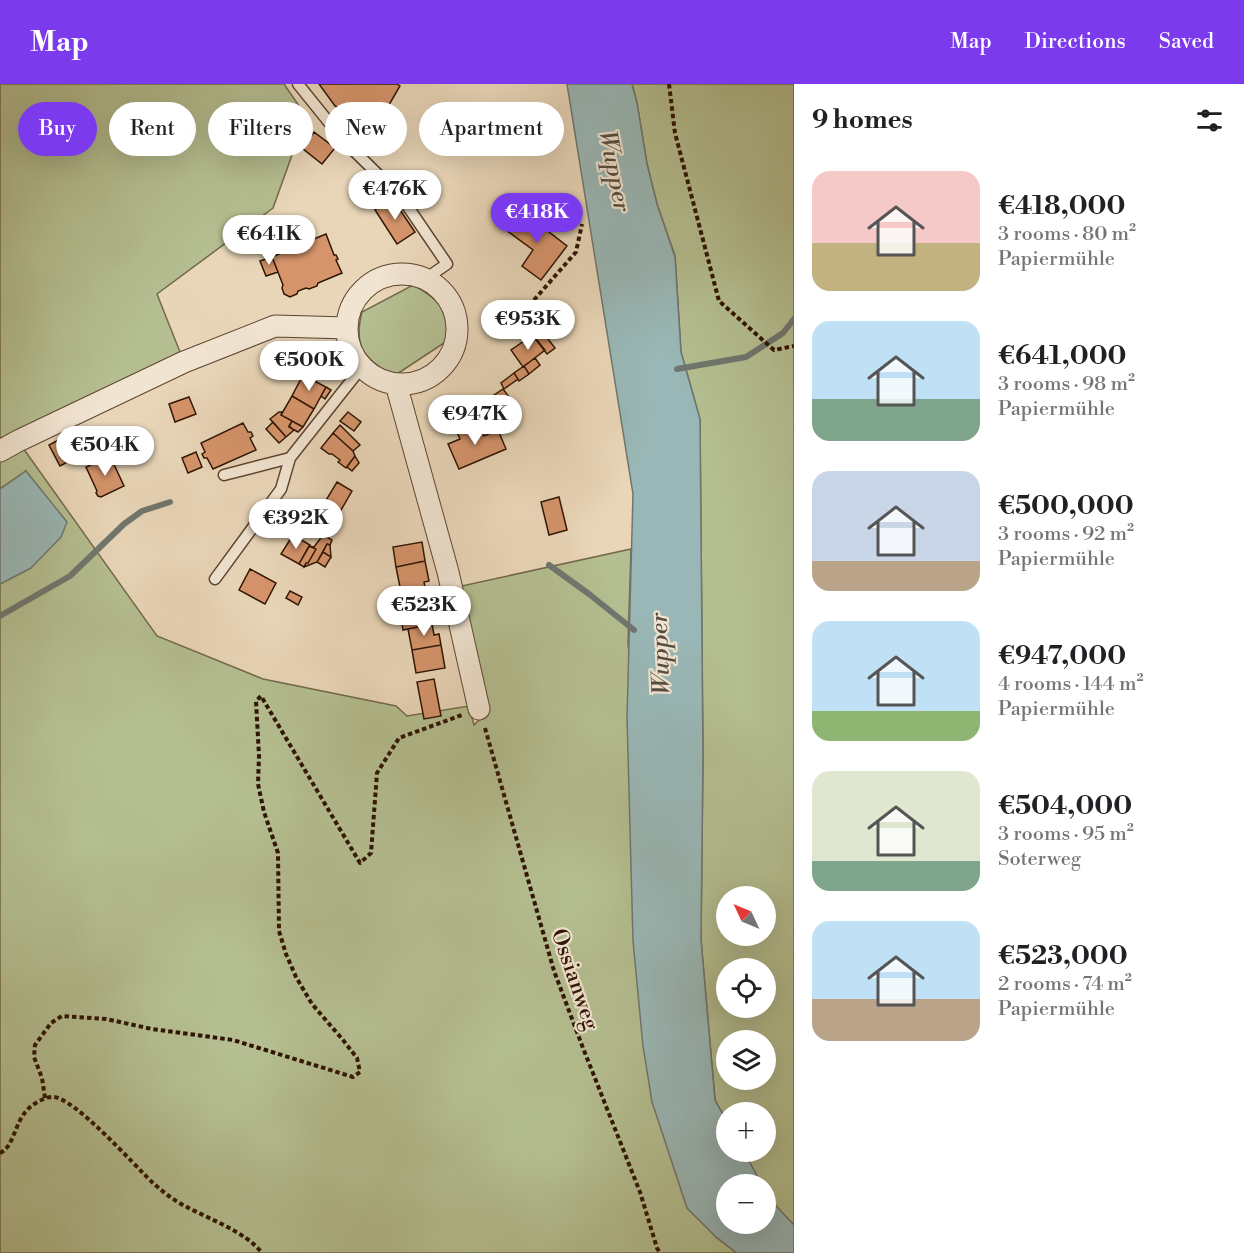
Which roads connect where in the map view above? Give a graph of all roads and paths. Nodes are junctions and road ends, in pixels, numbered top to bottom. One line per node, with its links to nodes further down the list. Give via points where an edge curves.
1 (298, 84): 4 (lane, via 344,141 402,198 447,264)
2 (669, 84): 7 (path, via 675,133 719,301 774,350)
3 (582, 224): 5 (path, via 576,252)
4 (425, 279): 6 (street, via 408,274 389,275 373,282 359,294 350,310); 9 (street, via 451,303 457,337 452,353 429,378)
5 (534, 300)
6 (347, 328): 8 (street, via 348,342); 10 (street, via 275,326 184,362)
7 (794, 346)
8 (362, 367): 9 (street, via 377,378); 11 (lane)
9 (396, 384): 14 (street, via 448,572)
10 (0, 451)
11 (290, 458): 12 (lane); 13 (lane, via 281,489)
12 (224, 475)
13 (215, 579)
14 (479, 709): 15 (path, via 399,738 377,773 371,853 360,863 261,696 256,701 258,784 278,853 279,931 296,977 312,1004 357,1058 360,1072 353,1077 233,1040 106,1019 62,1016 51,1023 35,1045 34,1057); 18 (path, Ossianweg, via 554,971)
15 (45, 1098): 16 (path, via 22,1114 8,1147); 17 (path, via 62,1099 95,1124 167,1194 245,1237)
16 (0, 1153)
17 (262, 1253)
18 (660, 1253)

